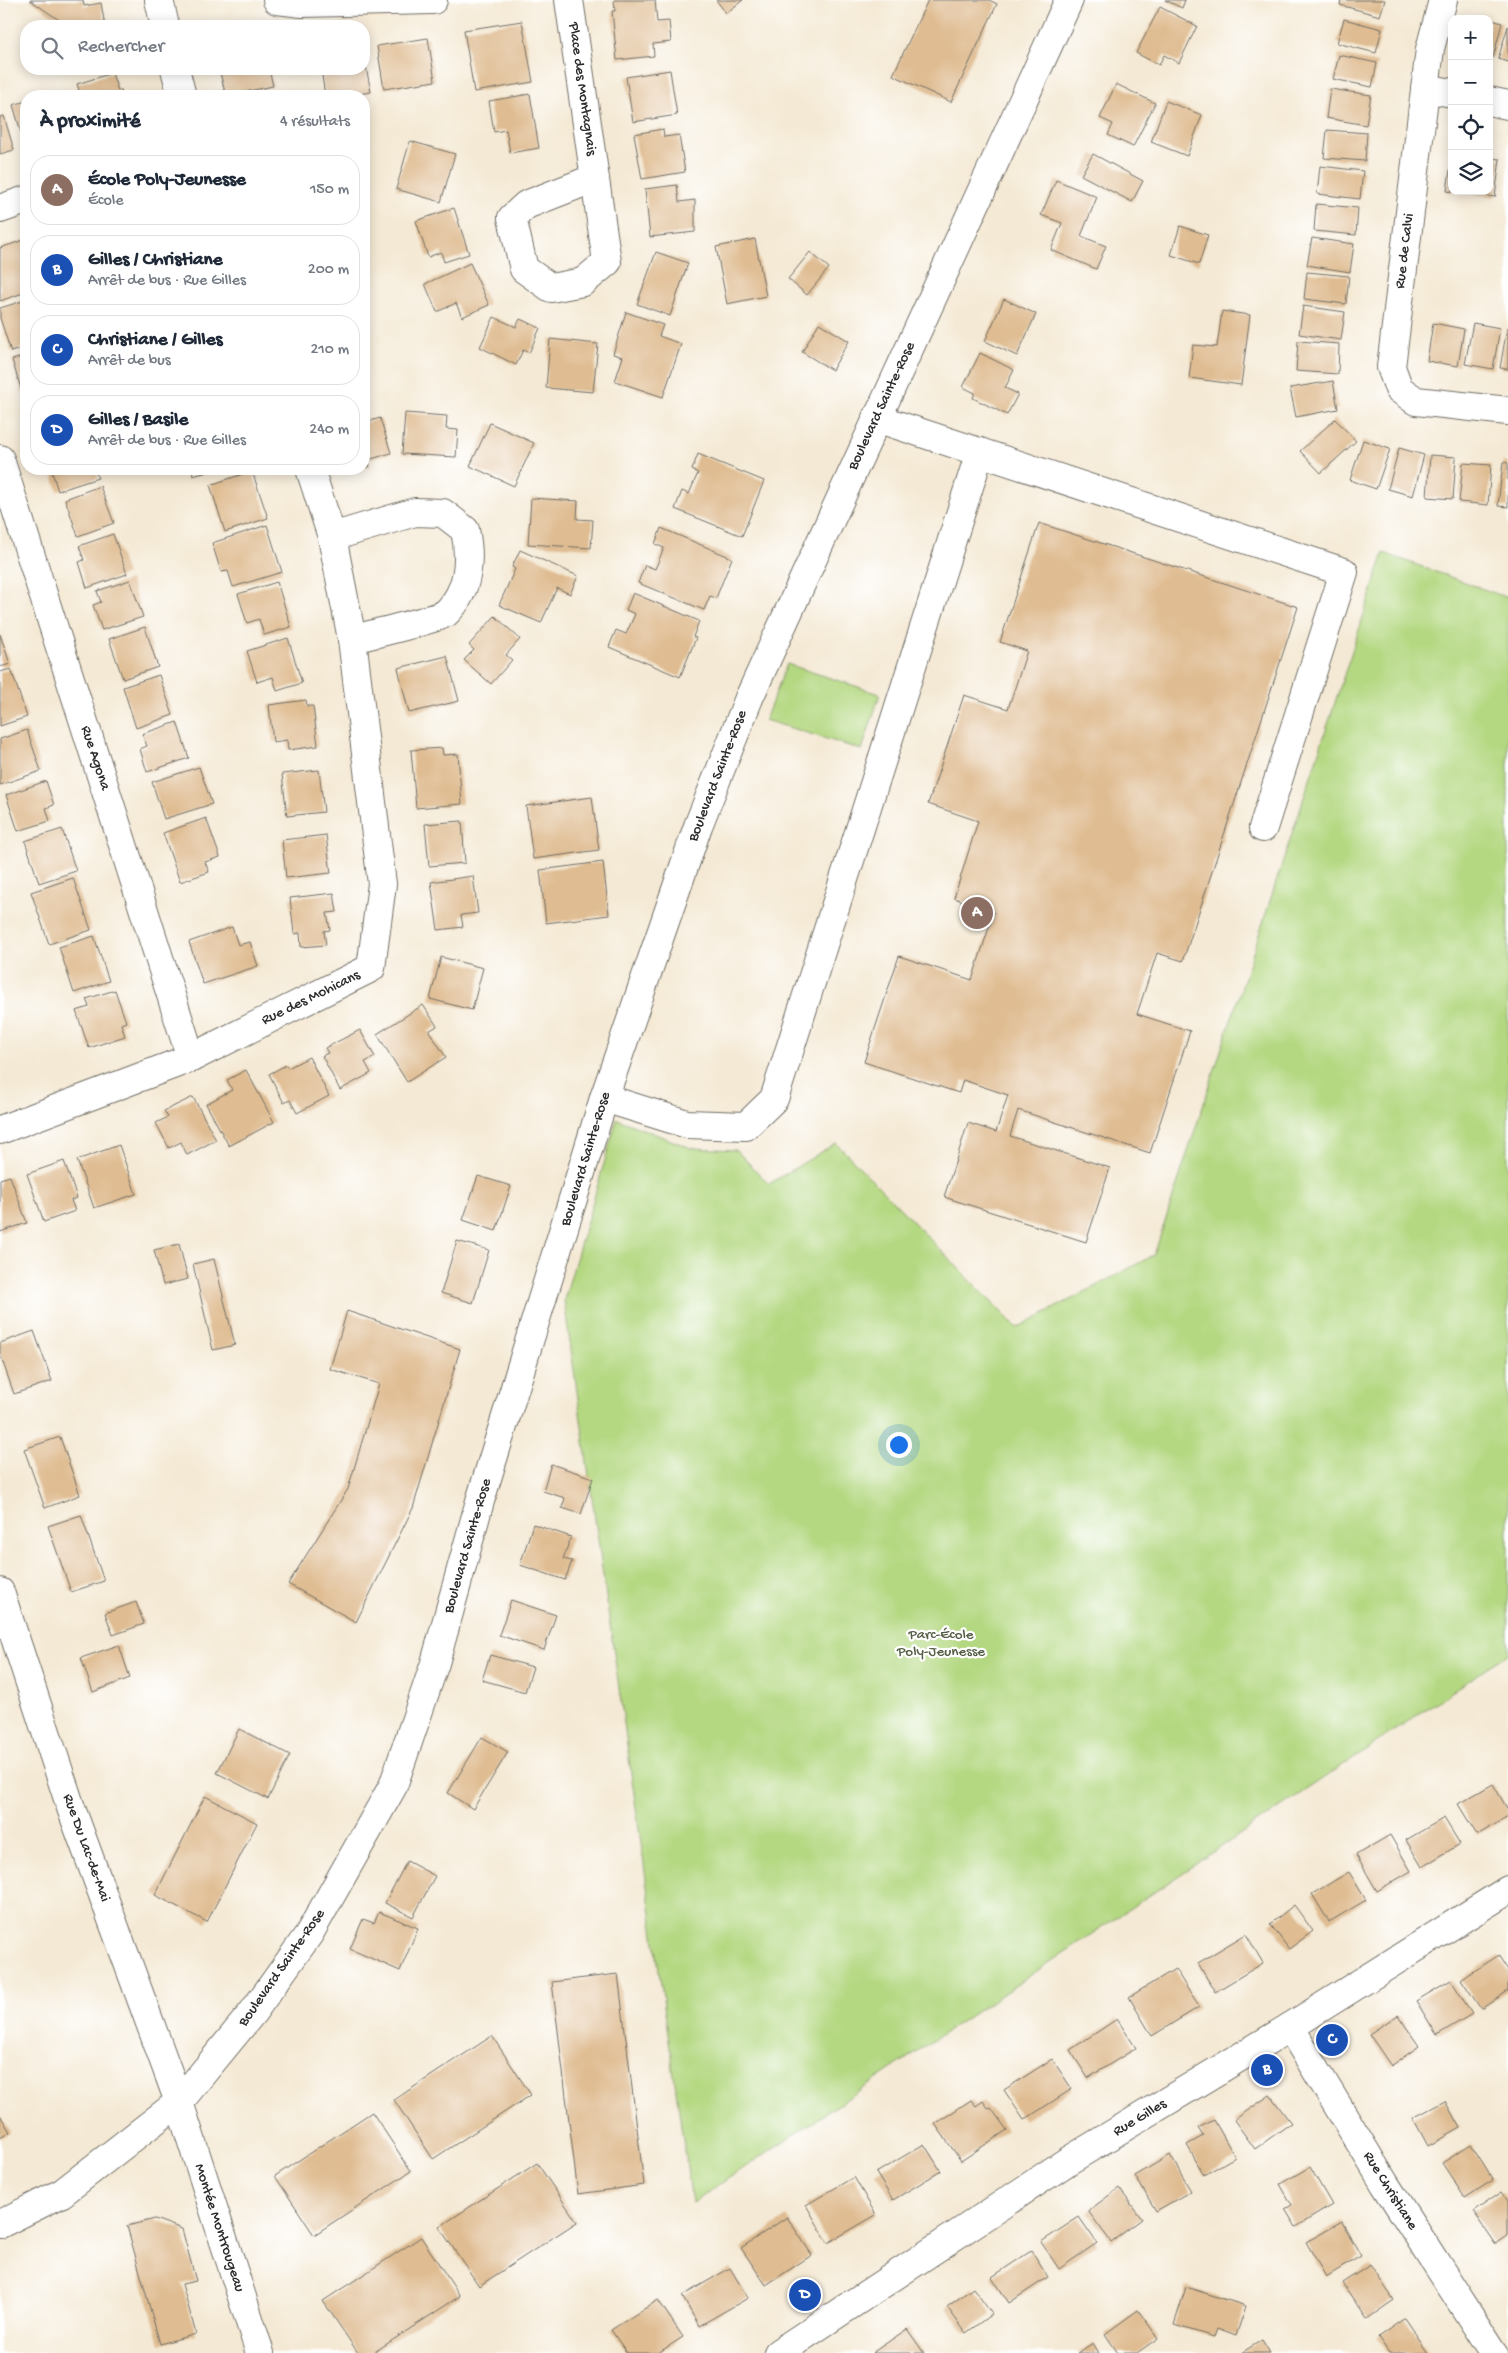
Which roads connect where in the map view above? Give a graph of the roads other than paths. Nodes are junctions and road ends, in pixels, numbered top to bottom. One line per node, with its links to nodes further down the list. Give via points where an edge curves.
1 (159, 0): 7 (street)
2 (277, 0): 3 (street, via 302,3)
3 (433, 0)
4 (569, 0): 14 (street, Place des Montagnais)
5 (1069, 0): 18 (street, Boulevard Sainte-Rose)
6 (1443, 0): 9 (street, Rue de Calvi, via 1430,49)
7 (164, 20)
8 (177, 75): 10 (street)
9 (1425, 88): 11 (street); 17 (street, Rue de Calvi, via 1391,367 1399,389 1416,401)
10 (180, 90)
11 (1448, 93)
12 (1493, 103): 13 (street)
13 (1508, 106)
14 (595, 178)
15 (20, 202): 16 (street)
16 (0, 208)
17 (1508, 410)
18 (876, 418): 19 (street); 26 (street, Boulevard Sainte-Rose, via 736,726)
19 (980, 452): 24 (street, via 1344,572); 26 (street, via 774,1099 746,1126 687,1124)
20 (0, 459): 25 (street, Rue Agona)
21 (312, 475): 22 (street, Rue des Mohicans)
22 (332, 537): 23 (street, Rue des Mohicans); 23 (street, via 416,512 443,514 465,530 469,553 463,588 445,614)
23 (352, 639): 25 (street, Rue des Mohicans, via 382,884 371,968)
24 (1262, 828)
25 (191, 1058): 27 (street, Rue des Mohicans)
26 (604, 1098): 31 (street, Boulevard Sainte-Rose, via 480,1501 436,1663 393,1786 309,1934 252,2012)
27 (0, 1130)
28 (0, 1592): 31 (street, Rue Du Lac-de-Mai, via 71,1808)
29 (1508, 1891): 30 (street, Rue Gilles)
30 (1290, 2027): 33 (street, Rue Gilles, via 1068,2162); 36 (street, Rue Christiane, via 1385,2184)
31 (179, 2102): 32 (street, Boulevard Sainte-Rose, via 62,2193); 34 (street, Montée Montrougeau)
32 (0, 2224)
33 (809, 2345): 35 (street, Rue Gilles)
34 (260, 2353)
35 (778, 2353)
36 (1494, 2353)

